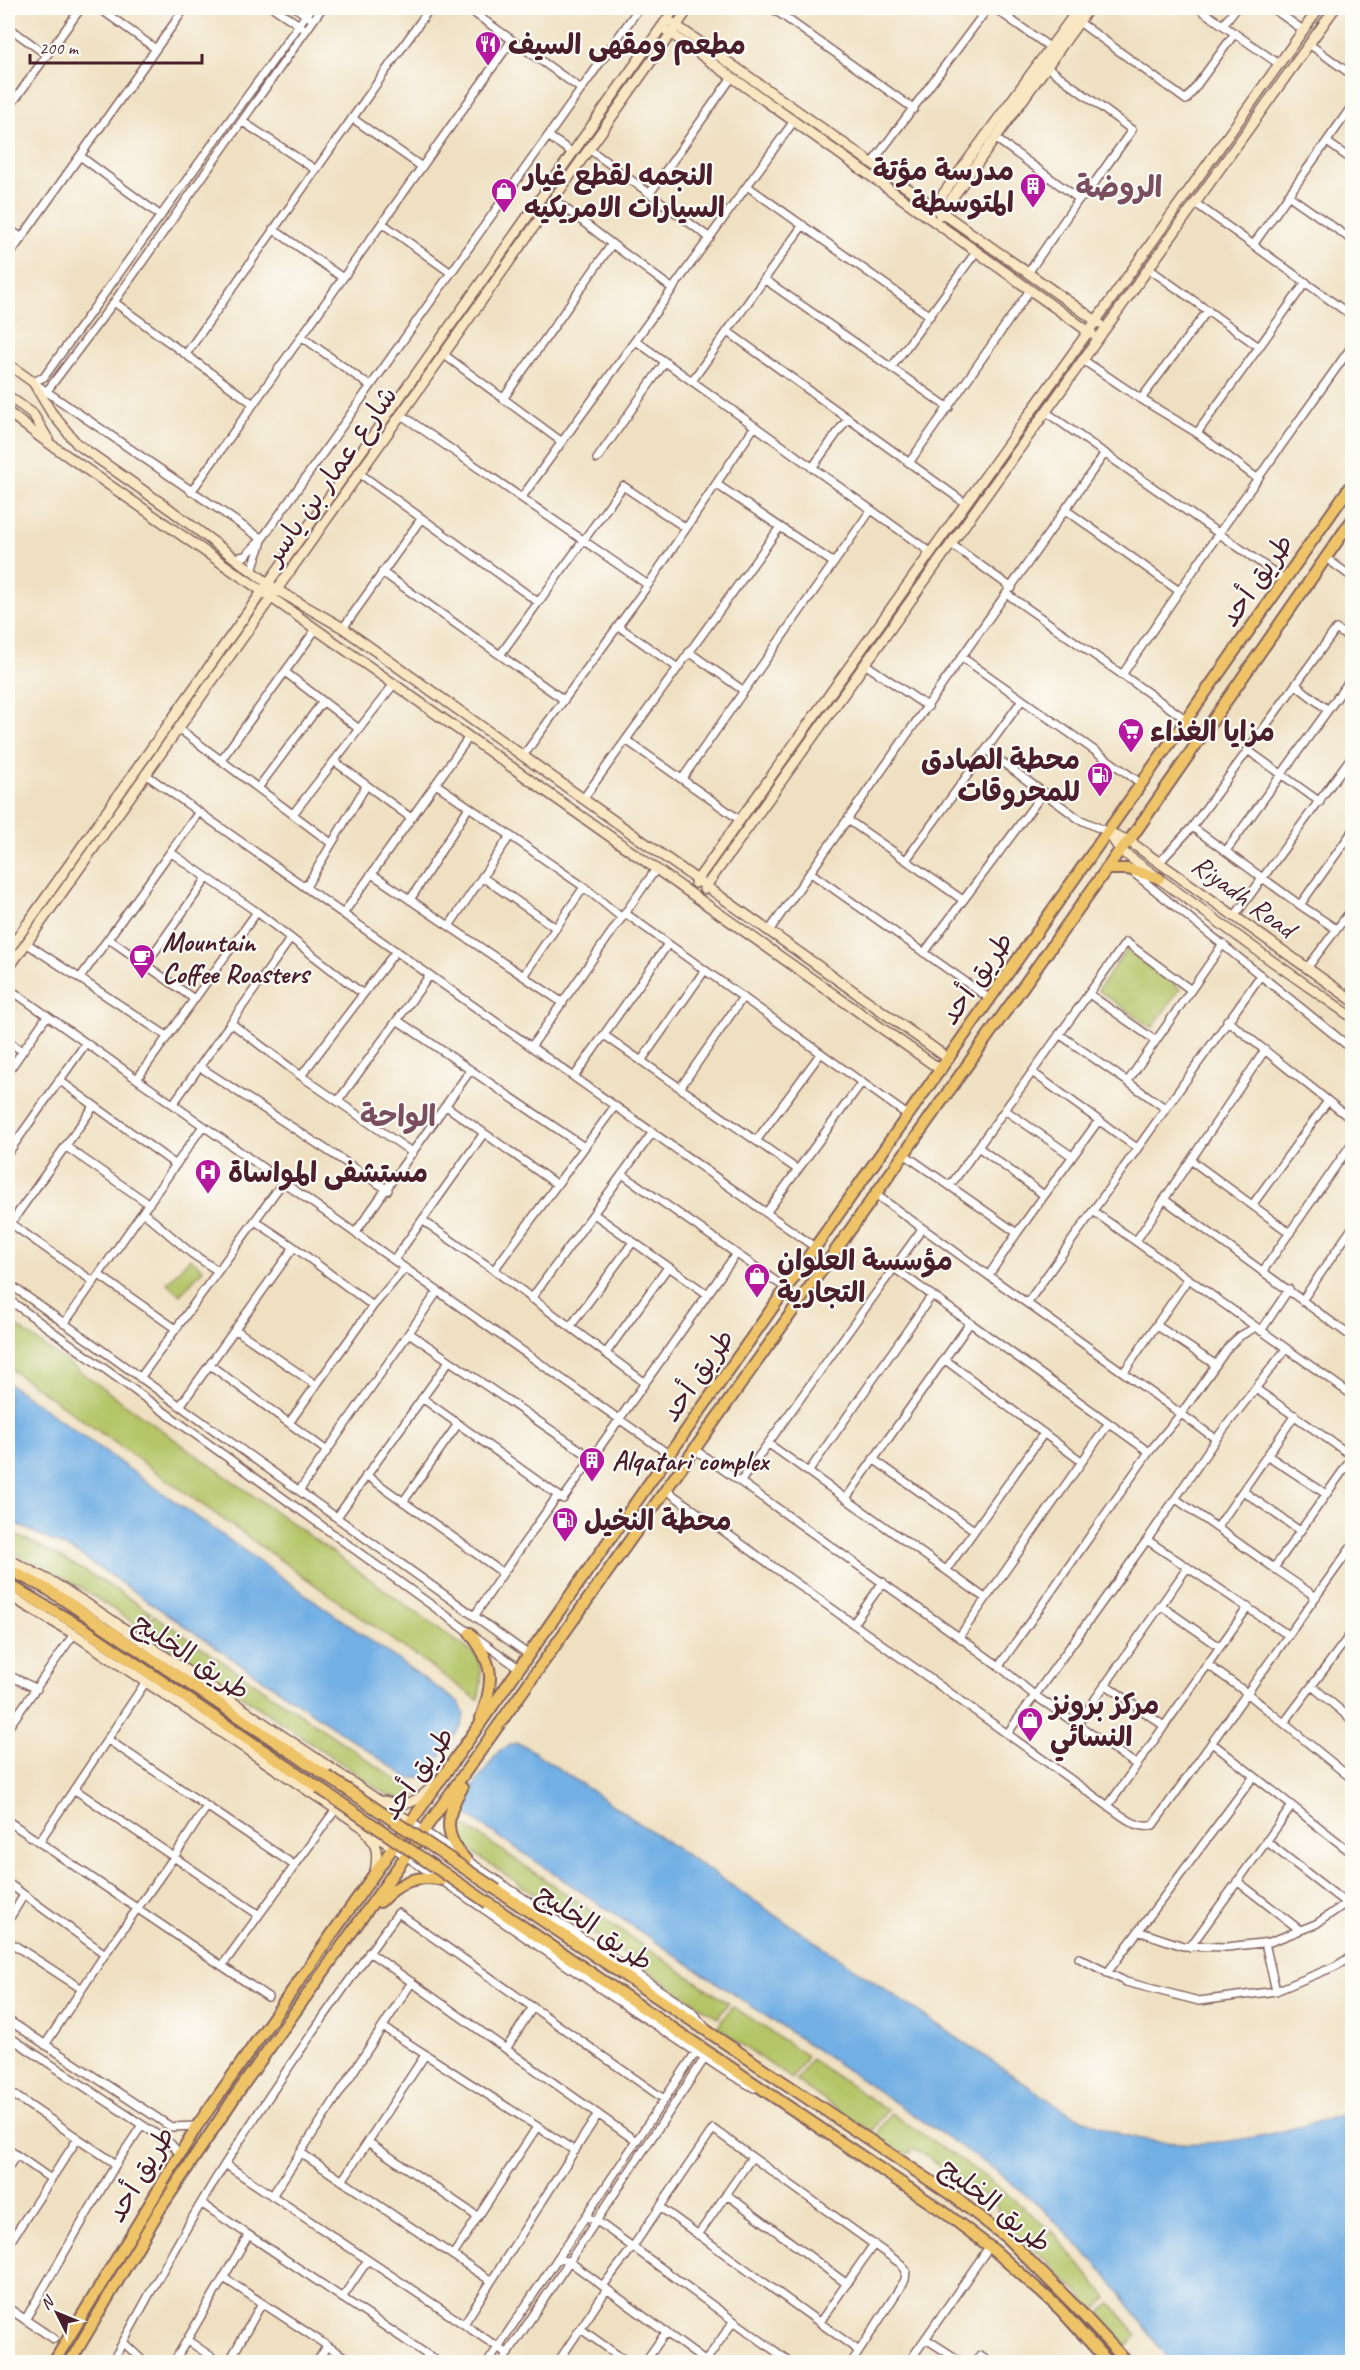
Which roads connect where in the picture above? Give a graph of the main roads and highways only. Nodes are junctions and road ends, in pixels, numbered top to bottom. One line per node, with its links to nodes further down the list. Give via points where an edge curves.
1 (1353, 484): 8 (main road, طريق أحد)
2 (1353, 520): 3 (main road, طريق أحد)
3 (1106, 869): 4 (main road, via 1128,869); 9 (main road, طريق أحد)
4 (1159, 878)
5 (8, 1569): 16 (main road, طريق الخليج, bridge, via 50,1590 954,2196 1007,2238)
6 (8, 1584): 15 (main road, طريق الخليج, bridge, via 83,1628 148,1679 191,1702 944,2212 1060,2309)
7 (470, 1633): 8 (main road, via 487,1657 491,1678)
8 (476, 1731): 13 (main road, طريق أحد, via 197,2126)
9 (466, 1771): 10 (main road, via 449,1830 455,1849); 12 (main road, طريق أحد)
10 (466, 1860)
11 (438, 1878): 12 (main road, via 417,1878 404,1883)
12 (368, 1911): 14 (main road, طريق أحد, via 166,2199)
13 (54, 2362)
14 (71, 2362)
15 (1108, 2362)
16 (1126, 2362)

